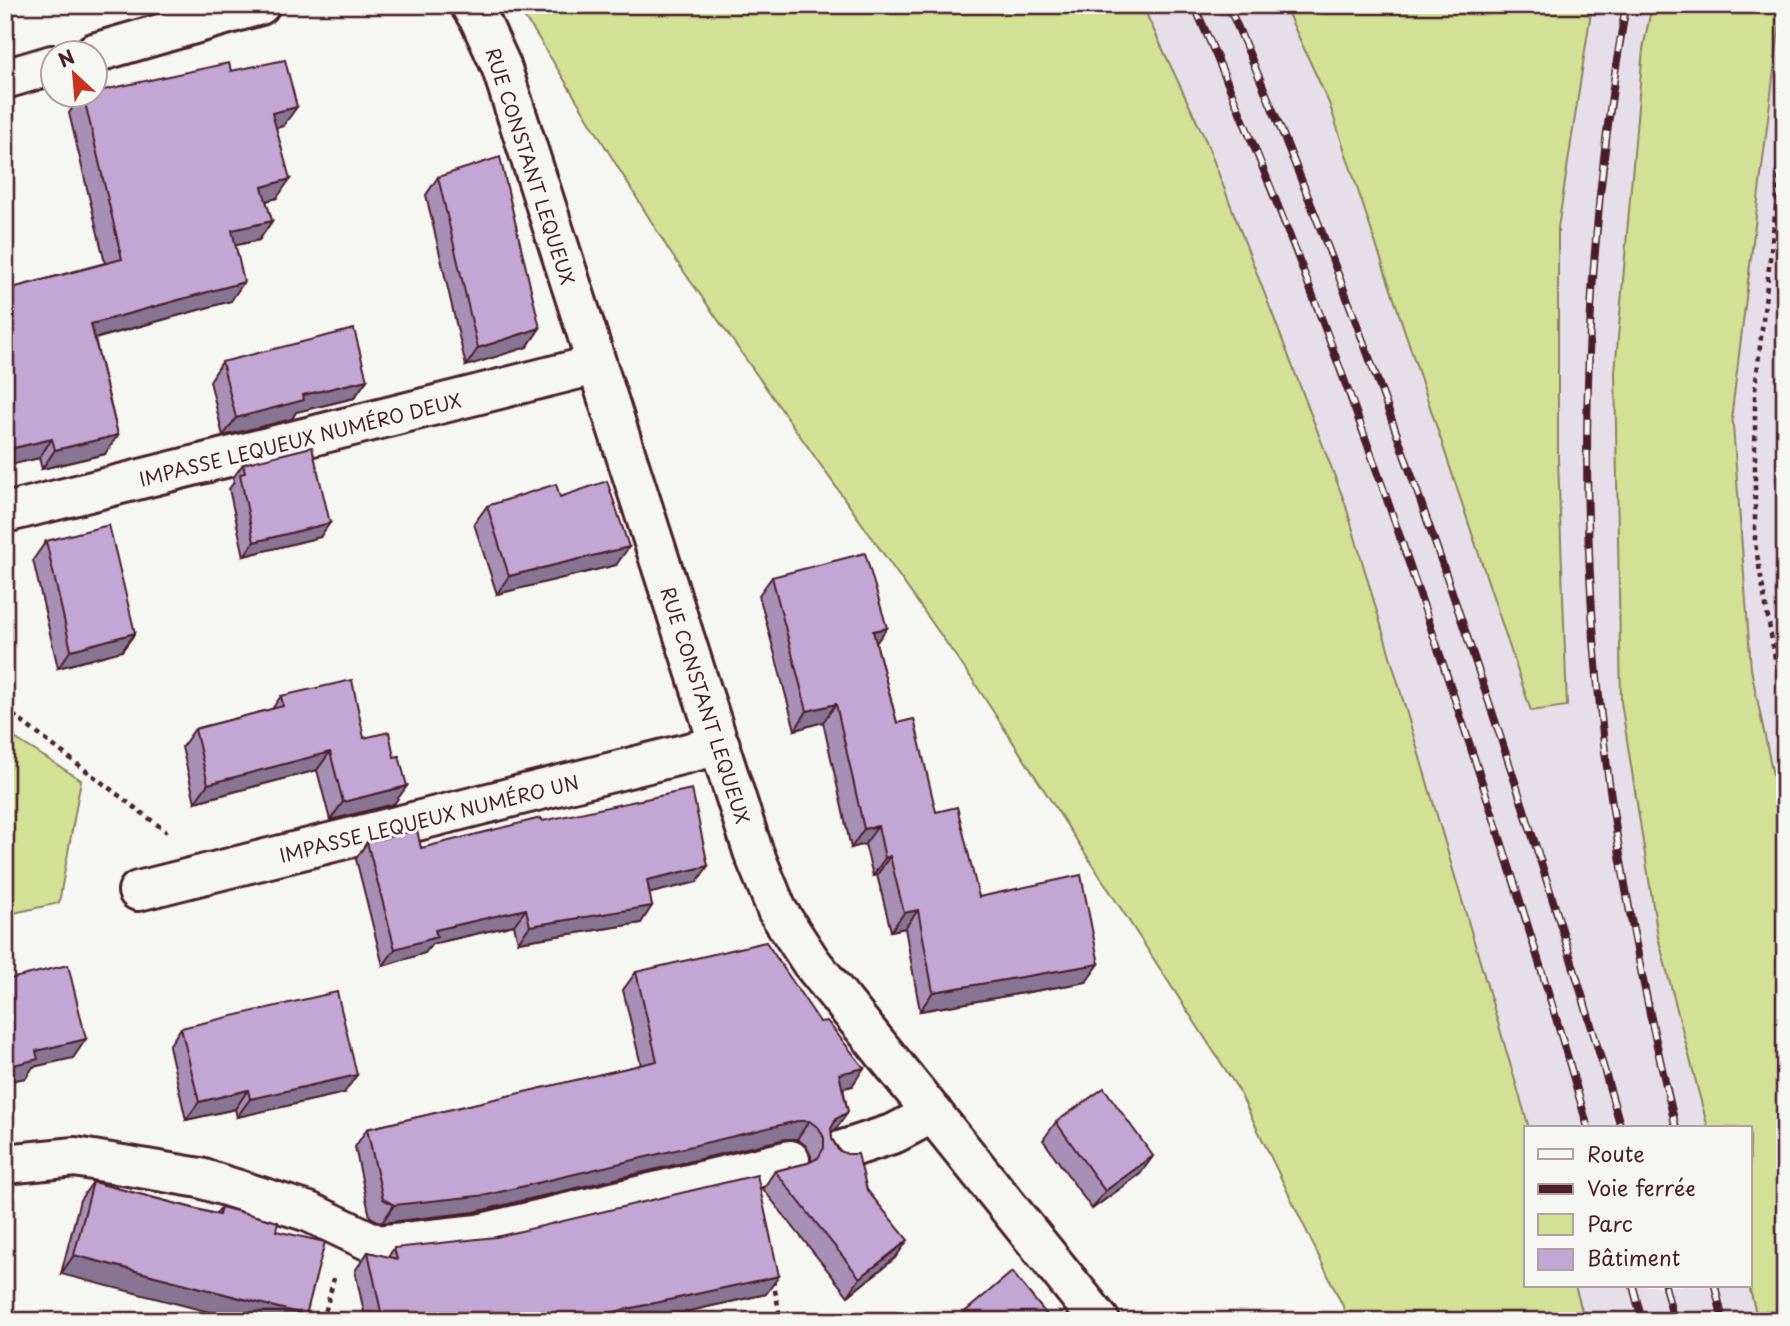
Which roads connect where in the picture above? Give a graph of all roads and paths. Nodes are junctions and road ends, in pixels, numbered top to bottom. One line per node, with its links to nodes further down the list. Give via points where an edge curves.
1 (260, 5): 3 (street)
2 (470, 5): 7 (street, RUE CONSTANT LEQUEUX, via 501,66)
3 (108, 49)
4 (38, 69): 5 (street)
5 (5, 79)
6 (1785, 127): 10 (path, via 1755,390 1755,543)
7 (595, 365): 8 (street, IMPASSE LEQUEUX NUMÉRO DEUX); 11 (street, RUE CONSTANT LEQUEUX)
8 (5, 513)
9 (5, 709): 12 (path)
10 (1785, 716)
11 (720, 745): 12 (street, IMPASSE LEQUEUX NUMÉRO UN); 14 (street, RUE CONSTANT LEQUEUX, via 777,910 811,962)
12 (218, 870): 13 (street, IMPASSE LEQUEUX NUMÉRO UN)
13 (138, 891)
14 (933, 1113): 15 (street, via 895,1133); 20 (street, RUE CONSTANT LEQUEUX)
15 (840, 1151)
16 (790, 1160): 17 (street, via 478,1234 378,1245 309,1212 200,1178 75,1157)
17 (5, 1164)
18 (771, 1270): 19 (path)
19 (781, 1321)
20 (1100, 1321)

